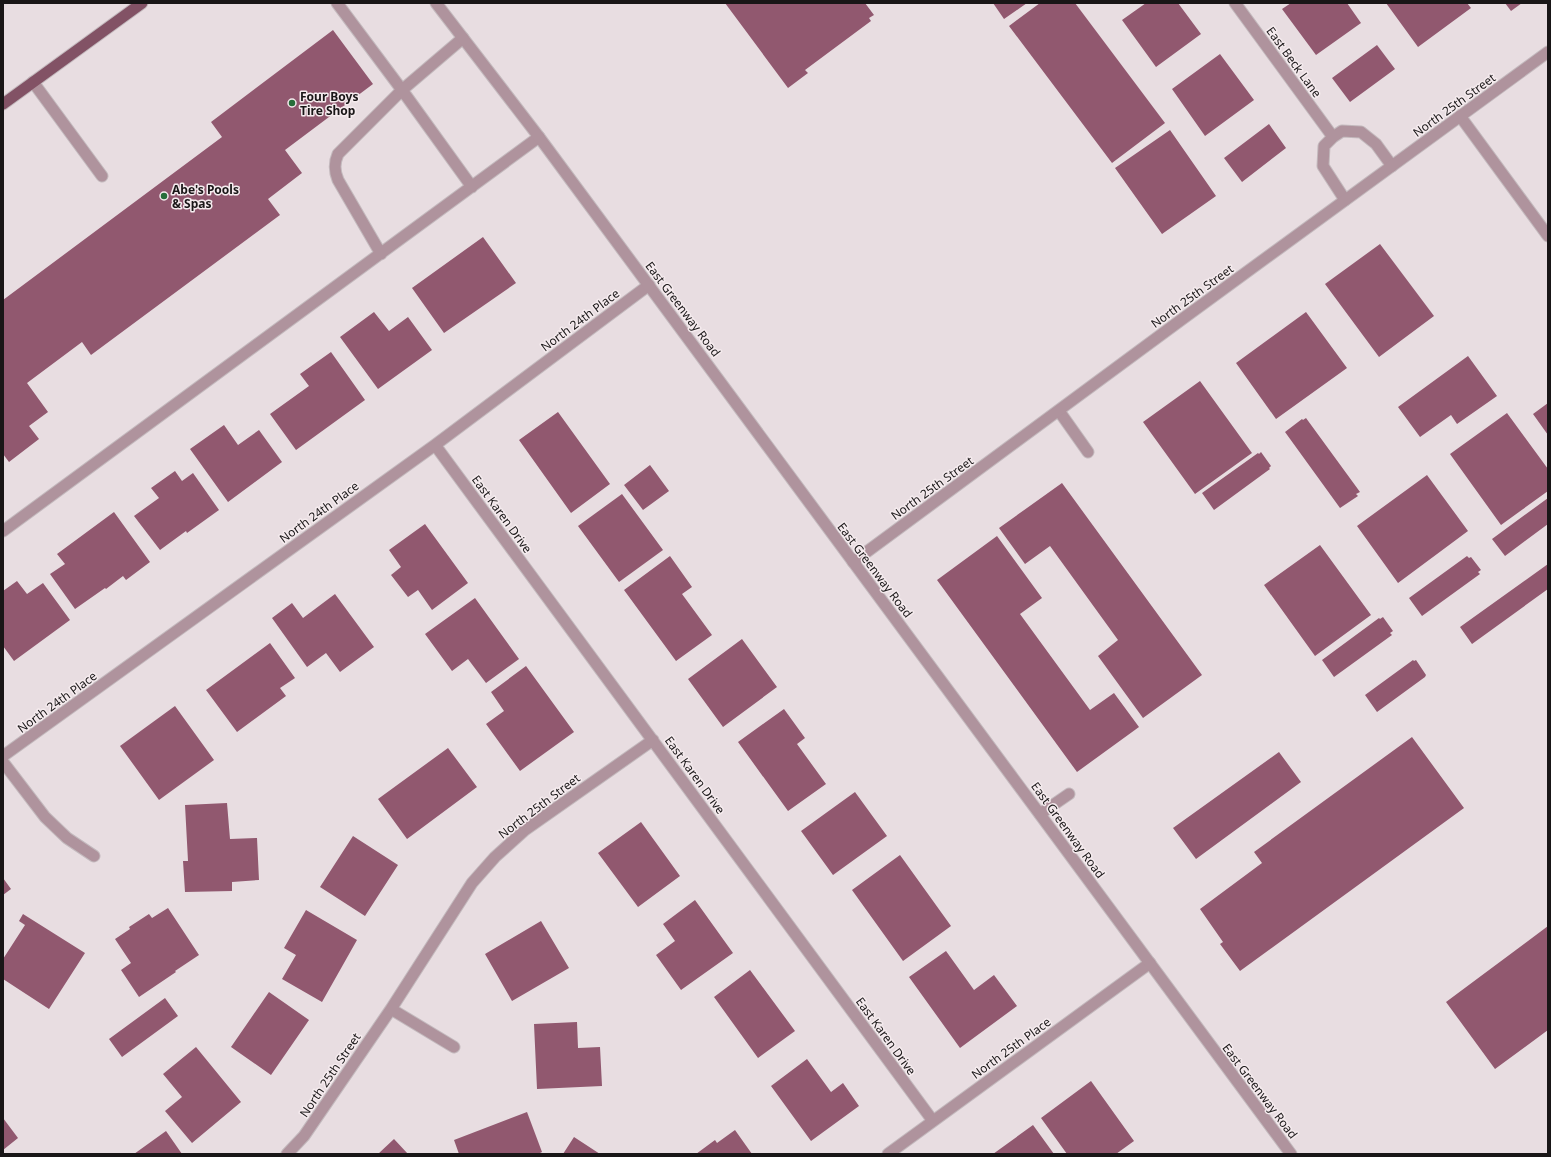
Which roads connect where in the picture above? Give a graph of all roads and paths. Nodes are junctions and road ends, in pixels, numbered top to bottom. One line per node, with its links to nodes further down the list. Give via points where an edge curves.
1 (142, 3): 7 (main road)
2 (337, 3): 8 (street)
3 (436, 3): 5 (street, East Greenway Road)
4 (1235, 3): 12 (street, East Beck Lane)
5 (463, 38): 8 (street); 11 (street, East Greenway Road)
6 (1548, 52): 10 (street, North 25th Street)
7 (34, 82): 9 (main road); 14 (street)
8 (402, 90): 15 (street); 18 (street, via 334,161 334,172 338,180)
9 (3, 104)
10 (1460, 116): 13 (street, North 25th Street); 17 (street)
11 (539, 137): 15 (street); 19 (street, East Greenway Road)
12 (1333, 137): 13 (street, via 1342,131 1361,132 1376,144); 16 (street, via 1324,146 1323,166)
13 (1392, 166): 16 (street, North 25th Street)
14 (102, 176)
15 (472, 187): 18 (street)
16 (1345, 200): 20 (street, North 25th Street)
17 (1548, 236)
18 (381, 254): 23 (street)
19 (649, 285): 21 (street, North 24th Place); 24 (street, East Greenway Road)
20 (1059, 411): 22 (street); 24 (street, North 25th Street)
21 (435, 444): 25 (street, East Karen Drive); 26 (street, North 24th Place)
22 (1088, 452)
23 (3, 531)
24 (853, 562): 29 (street, East Greenway Road)
25 (653, 740): 32 (street, North 25th Street, via 525,830 495,857 472,883); 34 (street, East Karen Drive)
26 (3, 756)
27 (3, 762): 30 (street, via 45,817 67,838)
28 (1069, 794): 29 (street)
29 (1040, 814): 31 (street, East Greenway Road)
30 (94, 856)
31 (1150, 963): 34 (street, North 25th Place); 37 (street, East Greenway Road)
32 (391, 1009): 33 (street); 35 (street, North 25th Street, via 304,1136)
33 (454, 1047)
34 (933, 1121): 36 (street, North 25th Place)
35 (287, 1154)
36 (888, 1154)
37 (1291, 1154)

